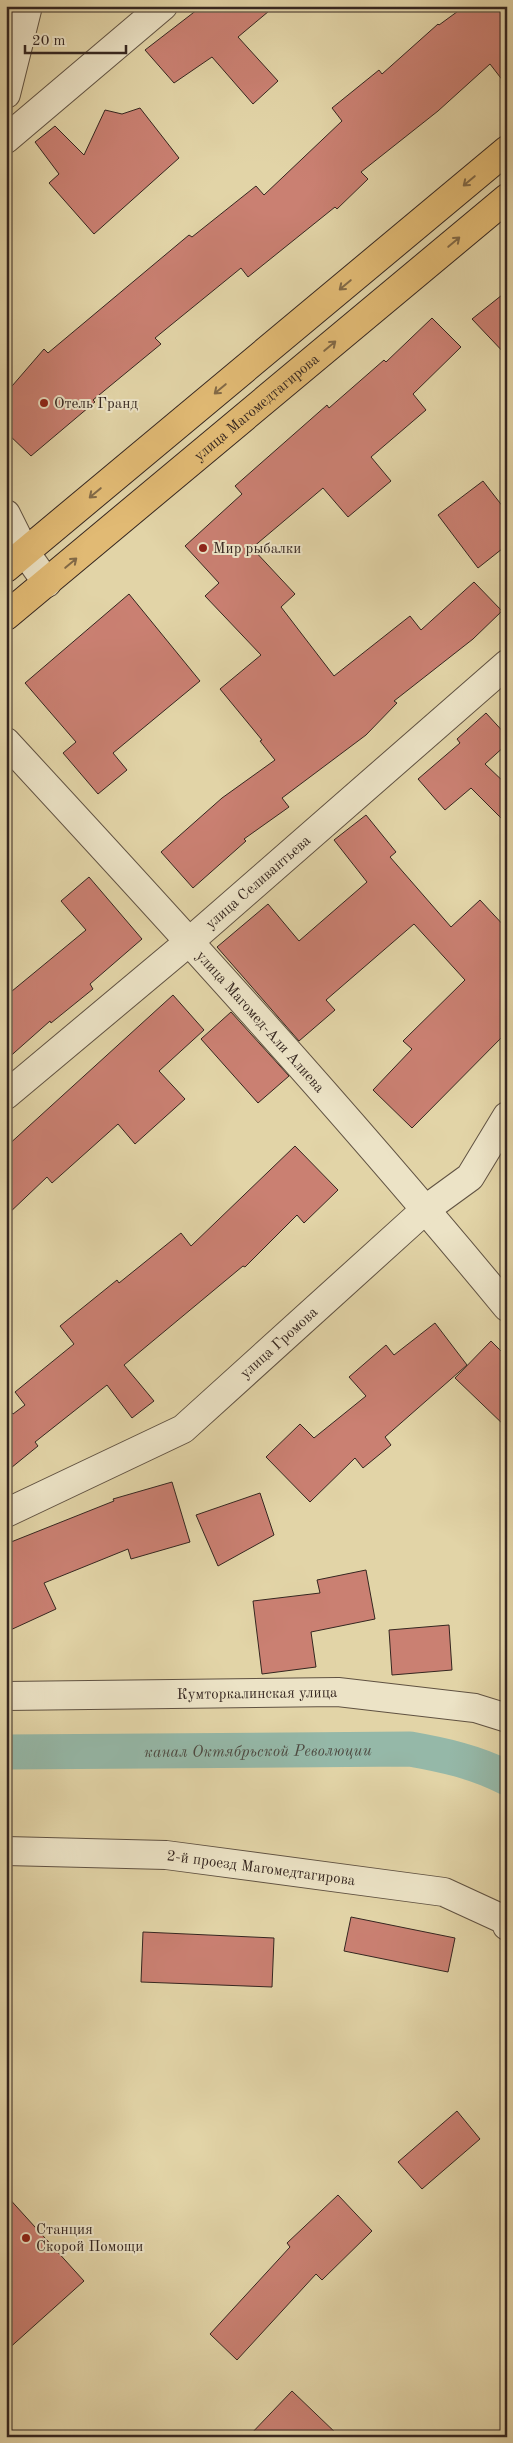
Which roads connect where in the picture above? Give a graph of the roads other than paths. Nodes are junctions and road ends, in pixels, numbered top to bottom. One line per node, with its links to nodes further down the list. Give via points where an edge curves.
1 (28, 6): 3 (street)
2 (164, 6): 4 (street)
3 (6, 94)
4 (6, 139)
5 (507, 150): 8 (main road, one-way to 8)
6 (507, 198): 9 (main road, улица Магомедтагирова, one-way to 6)
7 (6, 514): 8 (street)
8 (15, 560): 9 (street)
9 (47, 583): 10 (main road, улица Магомедтагирова)
10 (6, 616)
11 (507, 664): 13 (street, улица Селивантьева)
12 (6, 742): 13 (street, улица Магомед-Али Алиева)
13 (190, 941): 14 (street, улица Селивантьева); 18 (street, улица Магомед-Али Алиева)
14 (6, 1096)
15 (507, 1116): 17 (street, улица Громова)
16 (507, 1154): 17 (street)
17 (470, 1177): 18 (street, улица Громова)
18 (426, 1209): 19 (street, улица Магомед-Али Алиева); 20 (street, улица Громова, via 183,1430)
19 (507, 1307)
20 (6, 1513)
21 (6, 1696): 22 (street, Кумторкалинская улица, via 338,1692 475,1708)
22 (507, 1718)
23 (6, 1851): 24 (street, 2-й проезд Магомедтагирова, via 166,1855 444,1892 505,1920)
24 (507, 1926)

